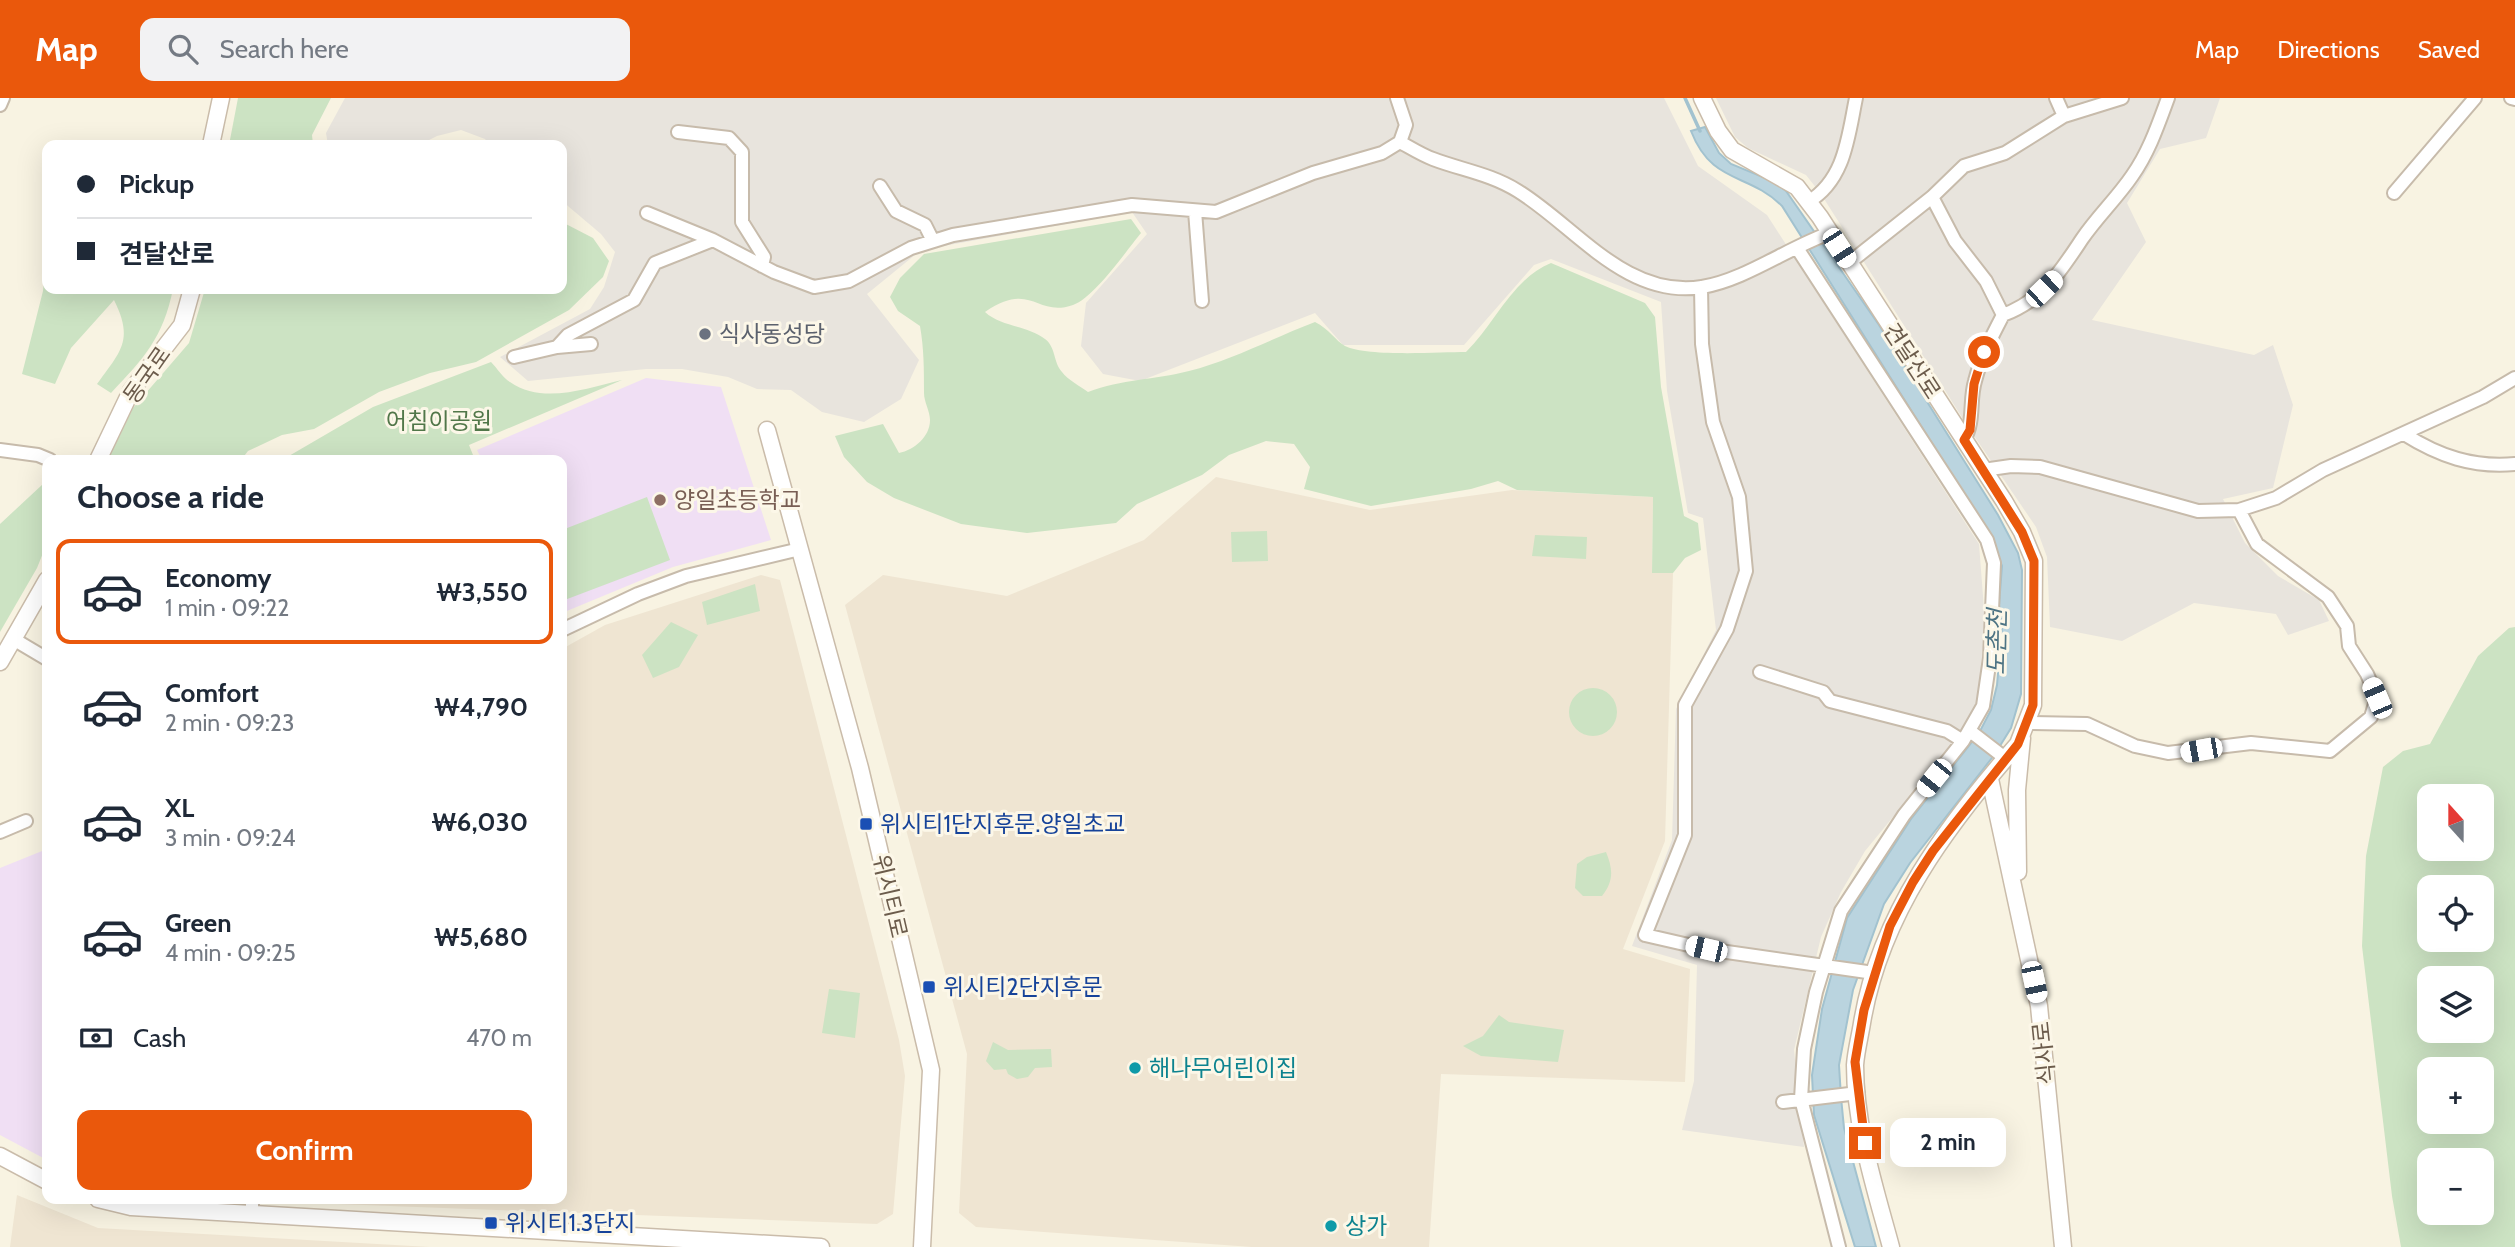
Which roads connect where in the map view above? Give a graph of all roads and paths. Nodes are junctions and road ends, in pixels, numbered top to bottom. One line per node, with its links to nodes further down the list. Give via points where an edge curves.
1 (3, 98): 10 (street)
2 (221, 98): 13 (street)
3 (1397, 98): 14 (street, via 1406,125)
4 (1702, 98): 18 (street, 견달산로, via 1732,150 1797,187)
5 (1856, 98): 18 (street, via 1845,153 1829,185)
6 (2056, 98): 11 (street)
7 (2122, 98): 11 (street)
8 (2168, 98): 30 (street, via 2151,144 2133,175 2063,271 2025,307)
9 (2475, 98): 16 (street)
10 (0, 105)
11 (2064, 116): 17 (street, via 2005,153 1964,166)
12 (678, 132): 26 (street, via 730,138 742,152 742,222 764,257)
13 (212, 140)
14 (1400, 142): 19 (street, via 1382,153 1312,173 1216,212); 27 (street, via 1520,192 1599,254 1627,270 1673,287)
15 (880, 186): 23 (street, via 896,211 925,225)
16 (2394, 193)
17 (1932, 197): 25 (street); 30 (street)
18 (1808, 202): 21 (street, 견달산로)
19 (1195, 211): 23 (street, via 1132,205); 29 (street)
20 (647, 213): 22 (street)
21 (1827, 234): 24 (street); 25 (street, 견달산로)
22 (713, 240): 26 (street); 32 (street, via 655,263 634,300 568,335)
23 (933, 241): 26 (street, via 849,281 814,287)
24 (1800, 246): 27 (street); 52 (street, via 1987,540 1994,563 1990,658 1983,706)
25 (1849, 263): 37 (street, 견달산로)
26 (762, 266)
27 (1701, 287): 58 (street, via 1702,344 1713,422 1739,497 1746,571 1727,629 1685,705 1685,835 1645,935 1706,949)
28 (191, 294): 39 (street, 동국로, via 182,325 131,391)
29 (1202, 301)
30 (2003, 315): 37 (street, via 1974,384 1972,421)
31 (591, 344): 32 (street)
32 (556, 347): 33 (street)
33 (514, 357)
34 (2515, 378): 36 (street)
35 (767, 430): 44 (street, 위시티로)
36 (2404, 434): 41 (street, via 2435,454 2489,466); 43 (street, via 2323,470 2276,498)
37 (1964, 440): 42 (street, 견달산로)
38 (0, 450): 40 (street)
39 (100, 455)
40 (42, 457)
41 (2515, 464)
42 (1983, 470): 43 (street, via 2040,467 2198,511); 51 (street, 견달산로, via 2022,532 2034,561 2033,705)
43 (2239, 510): 51 (street, via 2257,544 2328,597 2347,626 2350,646 2377,698 2371,717 2330,751 2251,743 2168,753 2134,746 2087,724)
44 (800, 549): 46 (street, via 686,576); 68 (street, 위시티로, via 860,768 931,1070)
45 (42, 589): 47 (street)
46 (567, 628)
47 (15, 640): 48 (street); 49 (street)
48 (42, 656)
49 (0, 662)
50 (1760, 672): 52 (street, via 1823,692 1830,701)
51 (2025, 730): 53 (street, 견달산로); 57 (street, via 2017,790 2019,870)
52 (1969, 735): 53 (street); 58 (street, via 1904,815 1841,911)
53 (2003, 757): 54 (street, 견달산로)
54 (1990, 779): 57 (street, 식사로); 59 (street, 견달산로, via 1913,882)
55 (26, 821): 56 (street)
56 (0, 831)
57 (2013, 885): 71 (street, 식사로, via 2039,1006)
58 (1828, 964): 59 (street); 61 (street, via 1804,1049)
59 (1870, 973): 60 (street, 견달산로)
60 (1854, 1094): 61 (street); 70 (street, 견달산로)
61 (1805, 1099): 62 (street); 69 (street, via 1812,1147 1833,1211)
62 (1783, 1102)
63 (0, 1156): 64 (street)
64 (42, 1178)
65 (162, 1204): 66 (street)
66 (252, 1207): 67 (street)
67 (821, 1247)
68 (922, 1247)
69 (1839, 1247)
70 (1891, 1247)
71 (2063, 1247)

